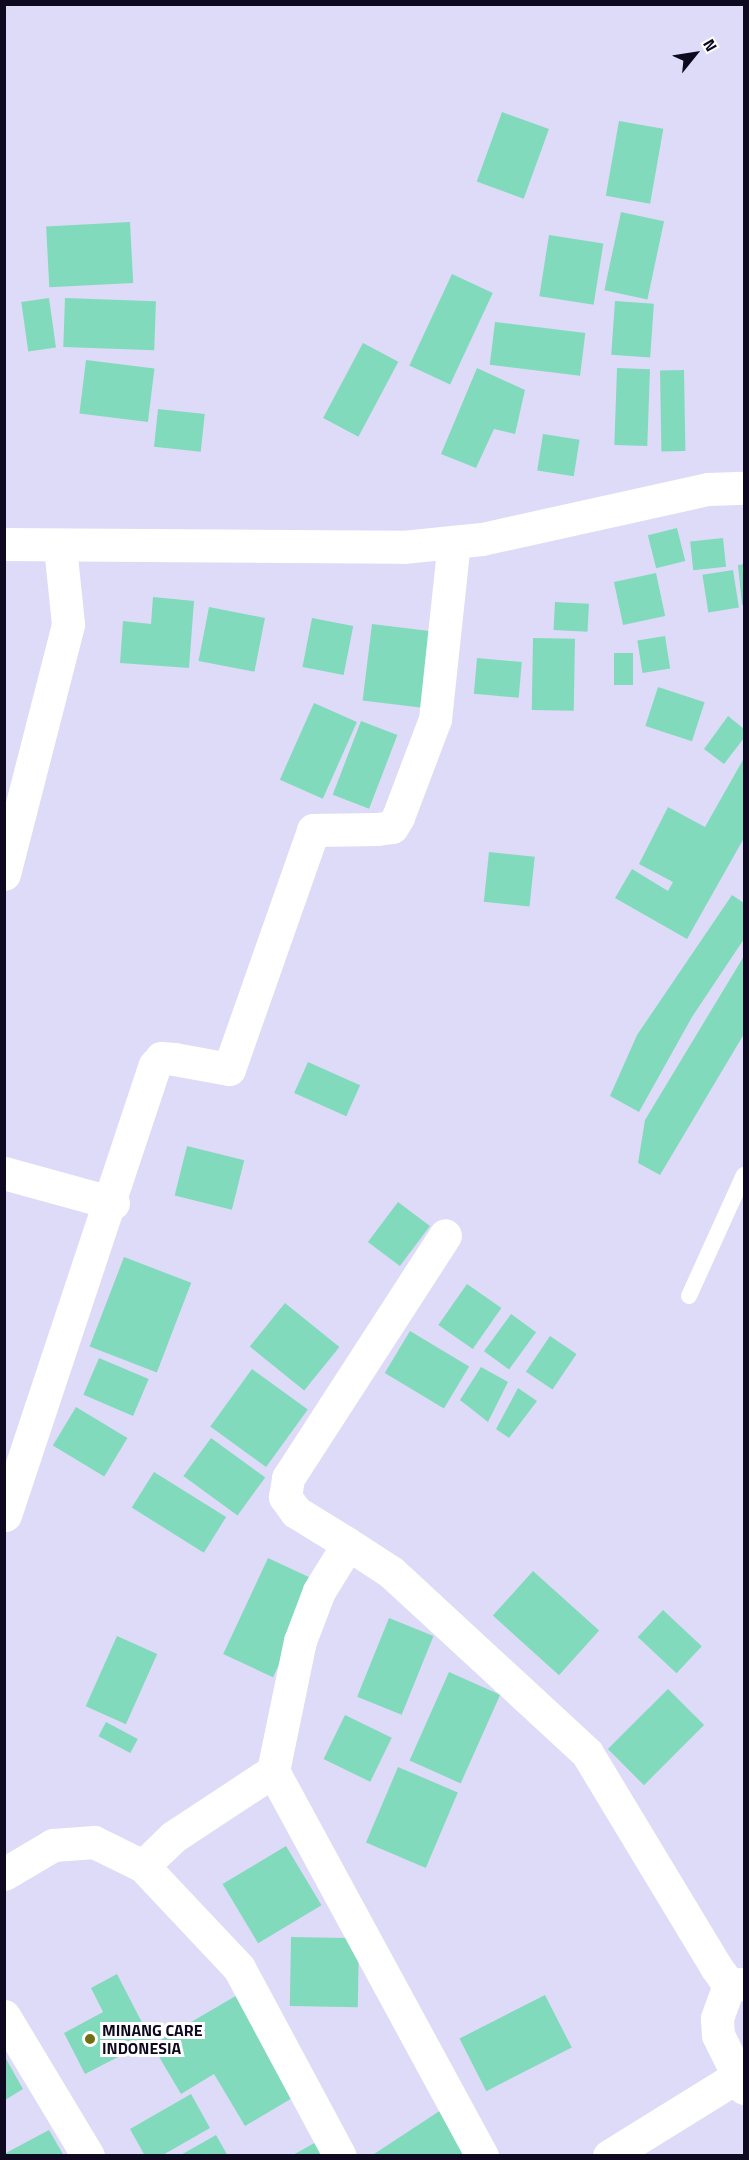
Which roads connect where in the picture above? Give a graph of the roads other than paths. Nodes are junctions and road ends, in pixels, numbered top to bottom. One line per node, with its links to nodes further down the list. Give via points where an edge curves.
1 (744, 488): 2 (street, via 708,489)
2 (454, 542): 4 (street); 8 (street, via 435,719 398,817 392,826 376,829 313,830 235,1061 218,1071 161,1058 155,1065)
3 (4, 544): 4 (street)
4 (60, 546): 5 (street, via 68,624)
5 (4, 874)
6 (4, 1173): 8 (street)
7 (744, 1175): 10 (lane)
8 (113, 1203): 11 (street)
9 (445, 1235): 12 (street, via 288,1478 285,1497 296,1512)
10 (689, 1296)
11 (5, 1515)
12 (348, 1544): 13 (street, via 319,1591 300,1641); 16 (street, via 391,1572 587,1753)
13 (273, 1771): 14 (street, via 174,1837); 21 (street)
14 (143, 1866): 15 (street, via 94,1842 53,1845); 20 (street, via 239,1968)
15 (4, 1874)
16 (737, 1985): 18 (street, via 717,2018 718,2035)
17 (4, 2016): 19 (street)
18 (741, 2082): 22 (street)
19 (88, 2156)
20 (340, 2156)
21 (482, 2156)
22 (609, 2156)

